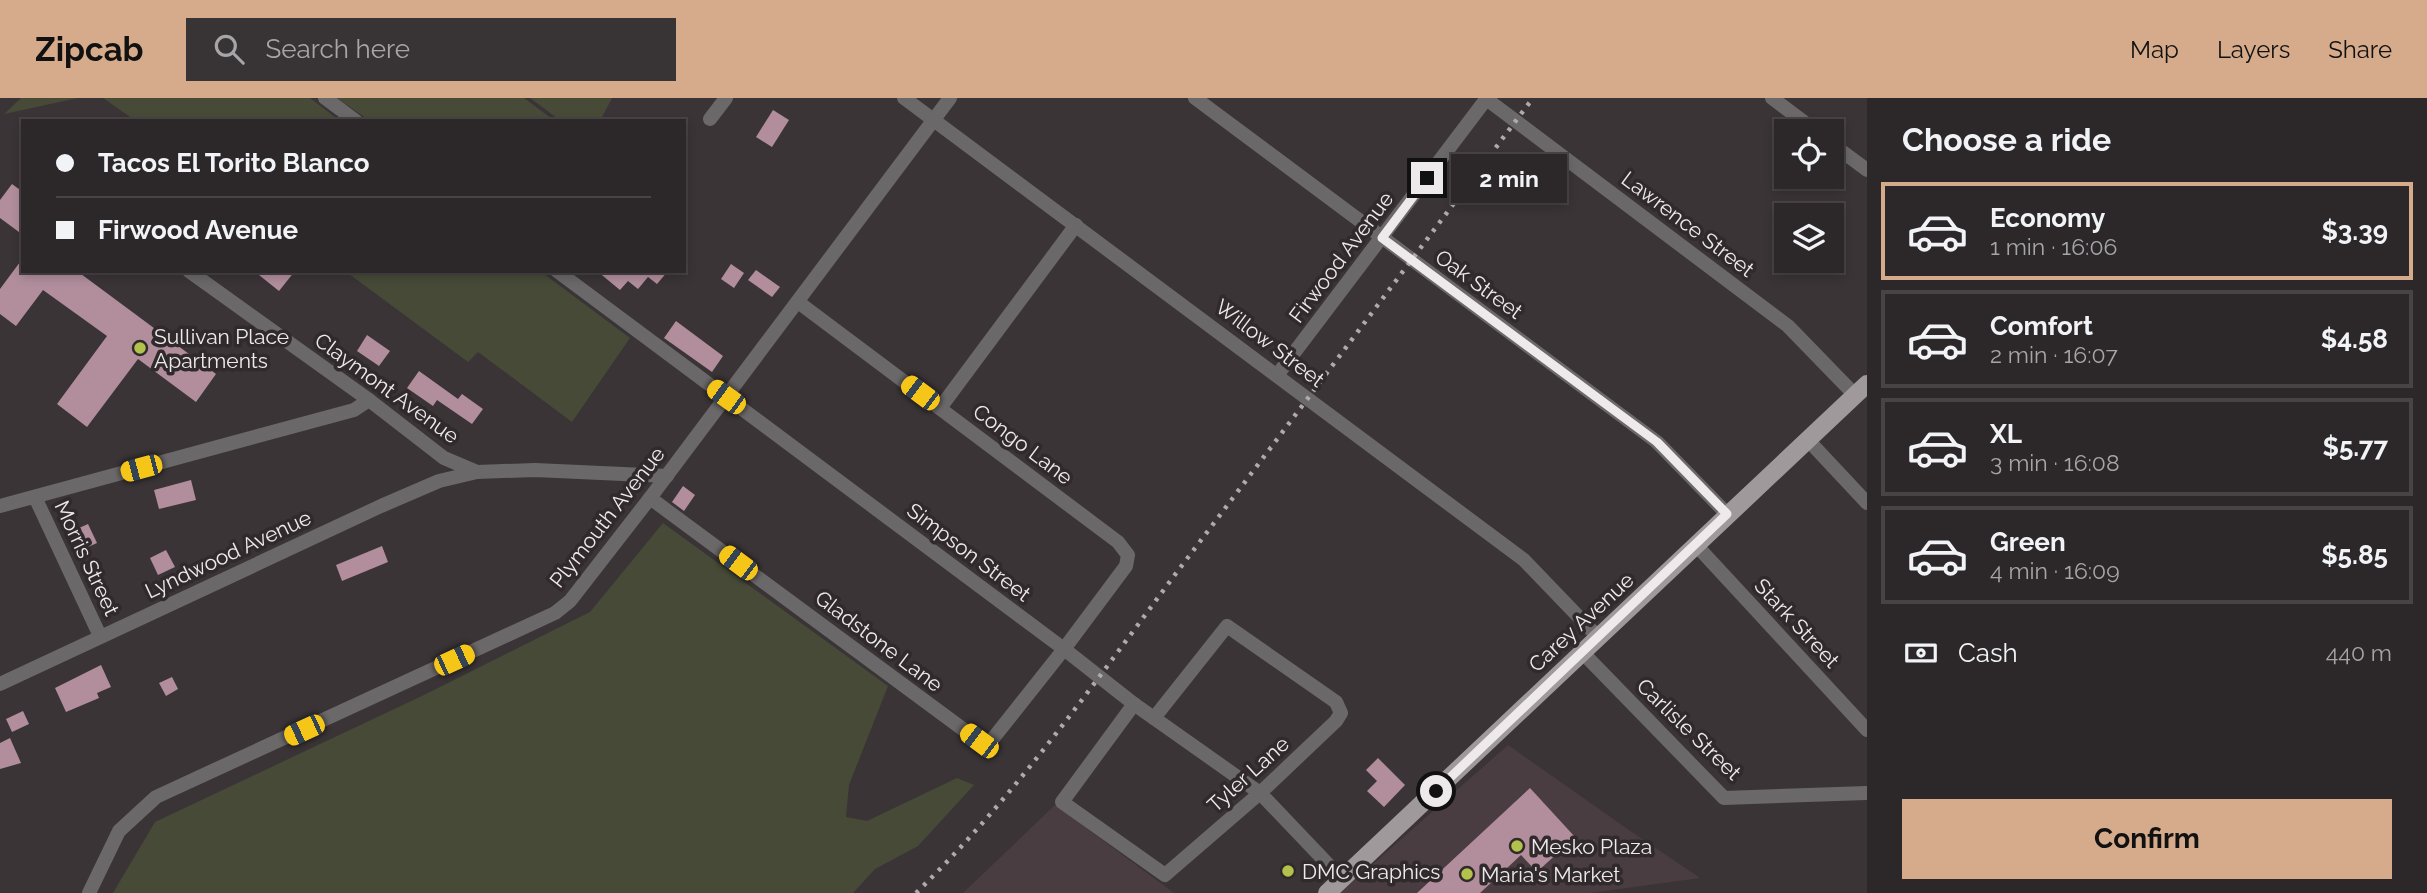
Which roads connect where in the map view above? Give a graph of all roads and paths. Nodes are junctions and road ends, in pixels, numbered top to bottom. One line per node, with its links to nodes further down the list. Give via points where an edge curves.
1 (325, 98): 8 (street)
2 (726, 98): 9 (street)
3 (904, 98): 11 (street, Willow Street)
4 (950, 98): 11 (street, Plymouth Avenue)
5 (1195, 98): 15 (street, Oak Street)
6 (1486, 98): 15 (street, Firwood Avenue); 20 (street, Lawrence Street, via 1788,326)
7 (1772, 98): 10 (street)
8 (353, 119)
9 (710, 119)
10 (1800, 119)
11 (934, 120): 14 (street, Willow Street); 18 (street, Plymouth Avenue)
12 (1844, 153): 13 (street)
13 (1867, 170)
14 (1076, 225): 19 (street, Willow Street); 23 (street)
15 (1382, 238): 19 (street, Firwood Avenue); 31 (street, Oak Street, via 1657,442)
16 (192, 273): 22 (street, Claymont Avenue)
17 (560, 273): 21 (street, Simpson Street)
18 (798, 302): 21 (street, Plymouth Avenue); 23 (street, Congo Lane)
19 (1278, 374): 34 (street, Willow Street, via 1524,560)
20 (1861, 389): 24 (main road, Carey Avenue)
21 (726, 397): 26 (street, Plymouth Avenue); 35 (street, Simpson Street)
22 (369, 400): 25 (street, Claymont Avenue, via 444,458); 27 (street, via 354,410)
23 (940, 408): 35 (street, Congo Lane, via 1118,542 1128,555 1126,566)
24 (1808, 440): 29 (street); 31 (main road, Carey Avenue)
25 (477, 472): 26 (street, Claymont Avenue); 33 (street, Lyndwood Avenue, via 439,481 381,506)
26 (667, 476): 28 (street, Plymouth Avenue)
27 (35, 497): 30 (street); 33 (street, Morris Street)
28 (650, 498): 35 (street, Gladstone Lane, via 979,741 991,740); 44 (street, Plymouth Avenue, via 570,601 555,613 156,797 119,831)
29 (1867, 503)
30 (0, 506)
31 (1727, 514): 32 (main road, Carey Avenue)
32 (1696, 545): 34 (main road, Carey Avenue); 40 (street, Stark Street)
33 (100, 636): 37 (street, Lyndwood Avenue)
34 (1598, 637): 36 (main road, Carey Avenue)
35 (1064, 649): 38 (street, Simpson Street)
36 (1582, 652): 42 (street, Carlisle Street, via 1724,798); 43 (main road, Carey Avenue)
37 (0, 684)
38 (1134, 704): 39 (street, Simpson Street); 41 (street, Tyler Lane, via 1062,802 1166,875)
39 (1154, 719): 41 (street, Simpson Street); 41 (street, Tyler Lane, via 1227,626 1336,702 1341,713 1336,721)
40 (1867, 730)
41 (1259, 793): 43 (street, Simpson Street)
42 (1867, 793)
43 (1343, 880): 45 (main road, Carey Avenue)
44 (89, 893)
45 (1327, 893)

